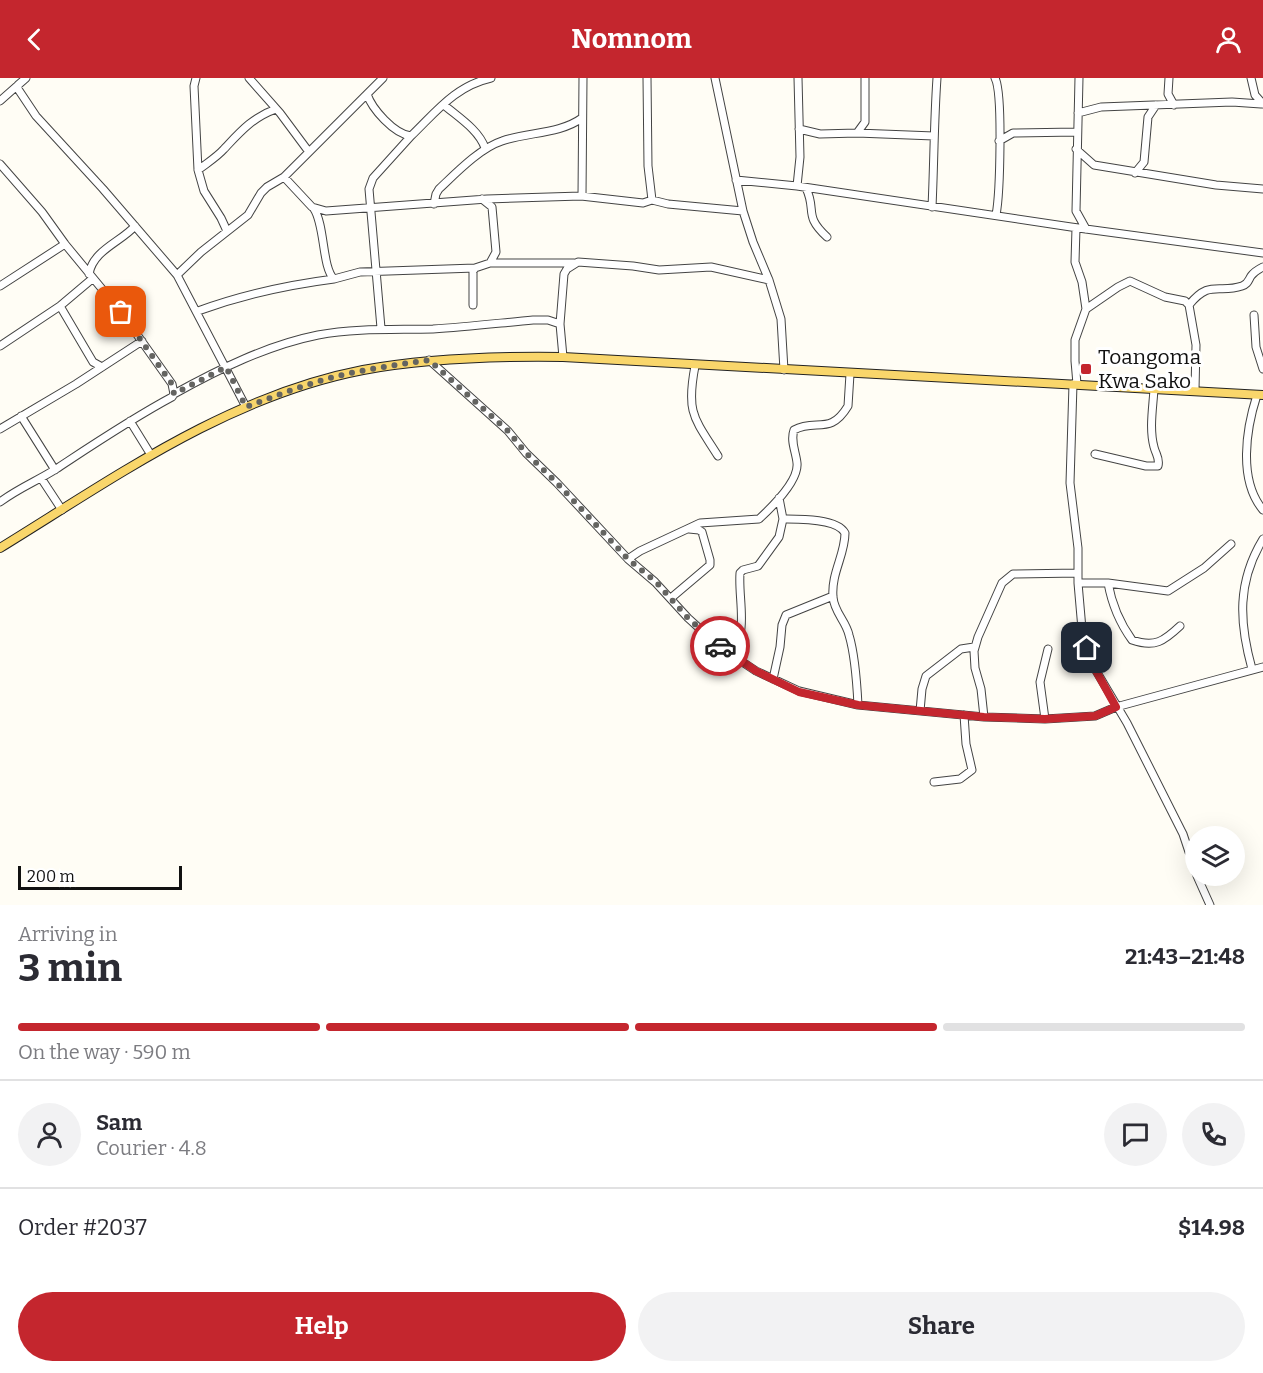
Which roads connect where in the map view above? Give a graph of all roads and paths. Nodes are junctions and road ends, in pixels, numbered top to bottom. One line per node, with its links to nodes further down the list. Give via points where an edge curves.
1 (26, 78): 16 (street)
2 (196, 78): 48 (street)
3 (249, 78): 28 (street)
4 (383, 78): 17 (street)
5 (491, 78): 24 (street, via 461,88)
6 (583, 78): 30 (street)
7 (647, 78): 58 (street)
8 (715, 78): 52 (street)
9 (798, 78): 33 (street)
10 (865, 78): 31 (street)
11 (937, 78): 40 (street)
12 (995, 78): 32 (street)
13 (1079, 78): 19 (street)
14 (1169, 78): 18 (street)
15 (1251, 78): 23 (street)
16 (18, 85): 20 (street); 67 (street, via 36,116)
17 (367, 93): 21 (street); 22 (street)
18 (1168, 94): 25 (street); 26 (street)
19 (1079, 99): 27 (street); 29 (street)
20 (0, 101)
21 (358, 102): 22 (street); 45 (street)
22 (370, 104): 35 (street)
23 (1262, 104): 26 (street)
24 (444, 105): 39 (street); 43 (street, via 468,125)
25 (1159, 105): 26 (street); 27 (street); 46 (street, via 1148,117)
26 (1174, 105)
27 (1092, 108): 29 (street)
28 (276, 109): 45 (street); 48 (street, via 249,124)
29 (1078, 113): 34 (street)
30 (582, 118): 43 (street, via 570,126); 56 (street, via 582,184)
31 (864, 122): 36 (street); 37 (street)
32 (999, 124): 38 (street); 41 (street)
33 (799, 129): 36 (street, via 820,134); 53 (street)
34 (1076, 132): 38 (street); 44 (street)
35 (398, 133): 39 (street); 42 (street)
36 (857, 133): 37 (street)
37 (869, 134): 40 (street)
38 (1009, 134): 41 (street)
39 (411, 136): 42 (street)
40 (934, 136): 61 (street)
41 (999, 141): 65 (street)
42 (401, 147): 62 (street, via 370,183)
43 (485, 148): 59 (street, via 435,194)
44 (1076, 149): 49 (street, via 1094,165); 69 (street, via 1076,212)
45 (309, 152): 51 (street)
46 (1144, 162): 49 (street); 50 (street)
47 (0, 164): 72 (street)
48 (198, 170): 70 (street, via 204,191)
49 (1135, 173): 50 (street)
50 (1150, 175): 55 (street)
51 (284, 177): 60 (street); 70 (street, via 267,187 248,215)
52 (736, 180): 53 (street); 64 (street)
53 (797, 186): 54 (street)
54 (806, 188): 61 (street); 71 (street, via 811,198 812,221)
55 (1263, 189)
56 (586, 197): 57 (street); 58 (street, via 633,203)
57 (482, 200): 59 (street); 75 (street, via 492,207 493,213 496,252)
58 (652, 200): 64 (street)
59 (434, 204): 62 (street)
60 (312, 207): 63 (street); 66 (street)
61 (932, 207): 65 (street)
62 (370, 209): 63 (street); 78 (street)
63 (326, 211): 66 (street)
64 (743, 211): 82 (street)
65 (996, 215): 68 (street)
66 (320, 221): 81 (street, via 328,271)
67 (135, 226): 79 (street); 80 (street, via 115,240 93,264)
68 (1076, 228): 69 (street); 87 (street, via 1075,262)
69 (1086, 229): 73 (street)
70 (227, 231): 79 (street)
71 (827, 237)
72 (64, 244): 80 (street); 83 (street)
73 (1263, 253)
74 (578, 262): 75 (street); 82 (street, via 659,270 711,267); 90 (street, via 564,274)
75 (490, 263): 77 (street)
76 (1263, 267): 85 (street, via 1246,284 1208,289)
77 (475, 268): 78 (street); 84 (street)
78 (377, 273): 81 (street, via 360,272); 91 (street)
79 (177, 275): 88 (street)
80 (91, 277): 86 (street); 92 (street)
81 (334, 279): 88 (street, via 236,297)
82 (769, 280): 101 (street, via 781,319)
83 (0, 286)
84 (473, 305)
85 (1189, 305): 87 (street, via 1130,281); 106 (street, via 1196,345)
86 (60, 306): 93 (street); 96 (street)
87 (1086, 309): 104 (street, via 1075,340)
88 (198, 311): 99 (street)
89 (1254, 315): 100 (street, via 1256,347)
90 (560, 324): 91 (street, via 533,320); 94 (street)
91 (381, 328): 99 (street, via 303,338)
92 (142, 341): 98 (street); 107 (street, via 172,384)
93 (0, 346)
94 (563, 357): 95 (main road); 97 (main road)
95 (429, 360): 109 (main road, via 334,377); 127 (street, via 508,431)
96 (93, 362): 98 (street); 102 (street)
97 (695, 366): 101 (main road); 115 (street, via 691,396 695,417)
98 (102, 367): 102 (street)
99 (226, 367): 107 (street); 109 (street)
100 (1263, 369)
101 (784, 370): 103 (main road)
102 (93, 373): 110 (street)
103 (850, 374): 104 (main road); 118 (street, via 846,411 827,426 806,425 794,430 798,466)
104 (1075, 384): 105 (main road); 128 (street, via 1070,475)
105 (1155, 389): 106 (main road); 113 (street, via 1153,433 1158,466)
106 (1195, 390): 108 (main road)
107 (174, 394): 111 (street)
108 (1260, 395): 121 (street, via 1252,408 1247,454 1250,482)
109 (246, 407): 114 (main road)
110 (21, 416): 112 (street); 116 (street)
111 (130, 421): 114 (street); 116 (street)
112 (0, 429)
113 (1095, 454)
114 (152, 455): 120 (main road)
115 (718, 456)
116 (55, 470): 117 (street)
117 (41, 478): 119 (street); 120 (street)
118 (779, 498): 122 (street); 123 (street, via 759,519 706,521)
119 (0, 502)
120 (62, 510): 126 (main road)
121 (1263, 510)
122 (783, 519): 131 (street, via 823,522 845,532); 136 (street, via 779,537 759,566 740,573 741,630)
123 (687, 529): 127 (street); 132 (street, via 702,532 710,565)
124 (1263, 539): 138 (street, via 1248,567 1243,591 1242,622)
125 (1231, 544): 130 (street, via 1172,590)
126 (0, 548)
127 (628, 559): 132 (street)
128 (1078, 573): 129 (street); 134 (street, via 1009,576 1002,583)
129 (1078, 583): 130 (street); 141 (street, via 1087,648)
130 (1108, 583): 133 (street, via 1117,617 1132,640 1157,643 1169,638)
131 (832, 596): 139 (street, via 786,615); 140 (street, via 850,637)
132 (671, 598): 136 (street)
133 (1180, 626)
134 (974, 647): 142 (street, via 961,649 926,676); 144 (street)
135 (1048, 649): 145 (street, via 1040,682)
136 (731, 655): 139 (street)
137 (1263, 667): 138 (street)
138 (1252, 669): 141 (street)
139 (773, 679): 140 (street, via 799,692)
140 (858, 705): 142 (street)
141 (1116, 707): 145 (street, via 1095,716); 147 (street)
142 (920, 711): 143 (street)
143 (964, 715): 144 (street); 146 (street, via 972,770 960,779)
144 (984, 717): 145 (street)
145 (1045, 719)
146 (934, 782)
147 (1185, 840)
148 (1201, 886): 149 (street)
149 (1210, 905)

